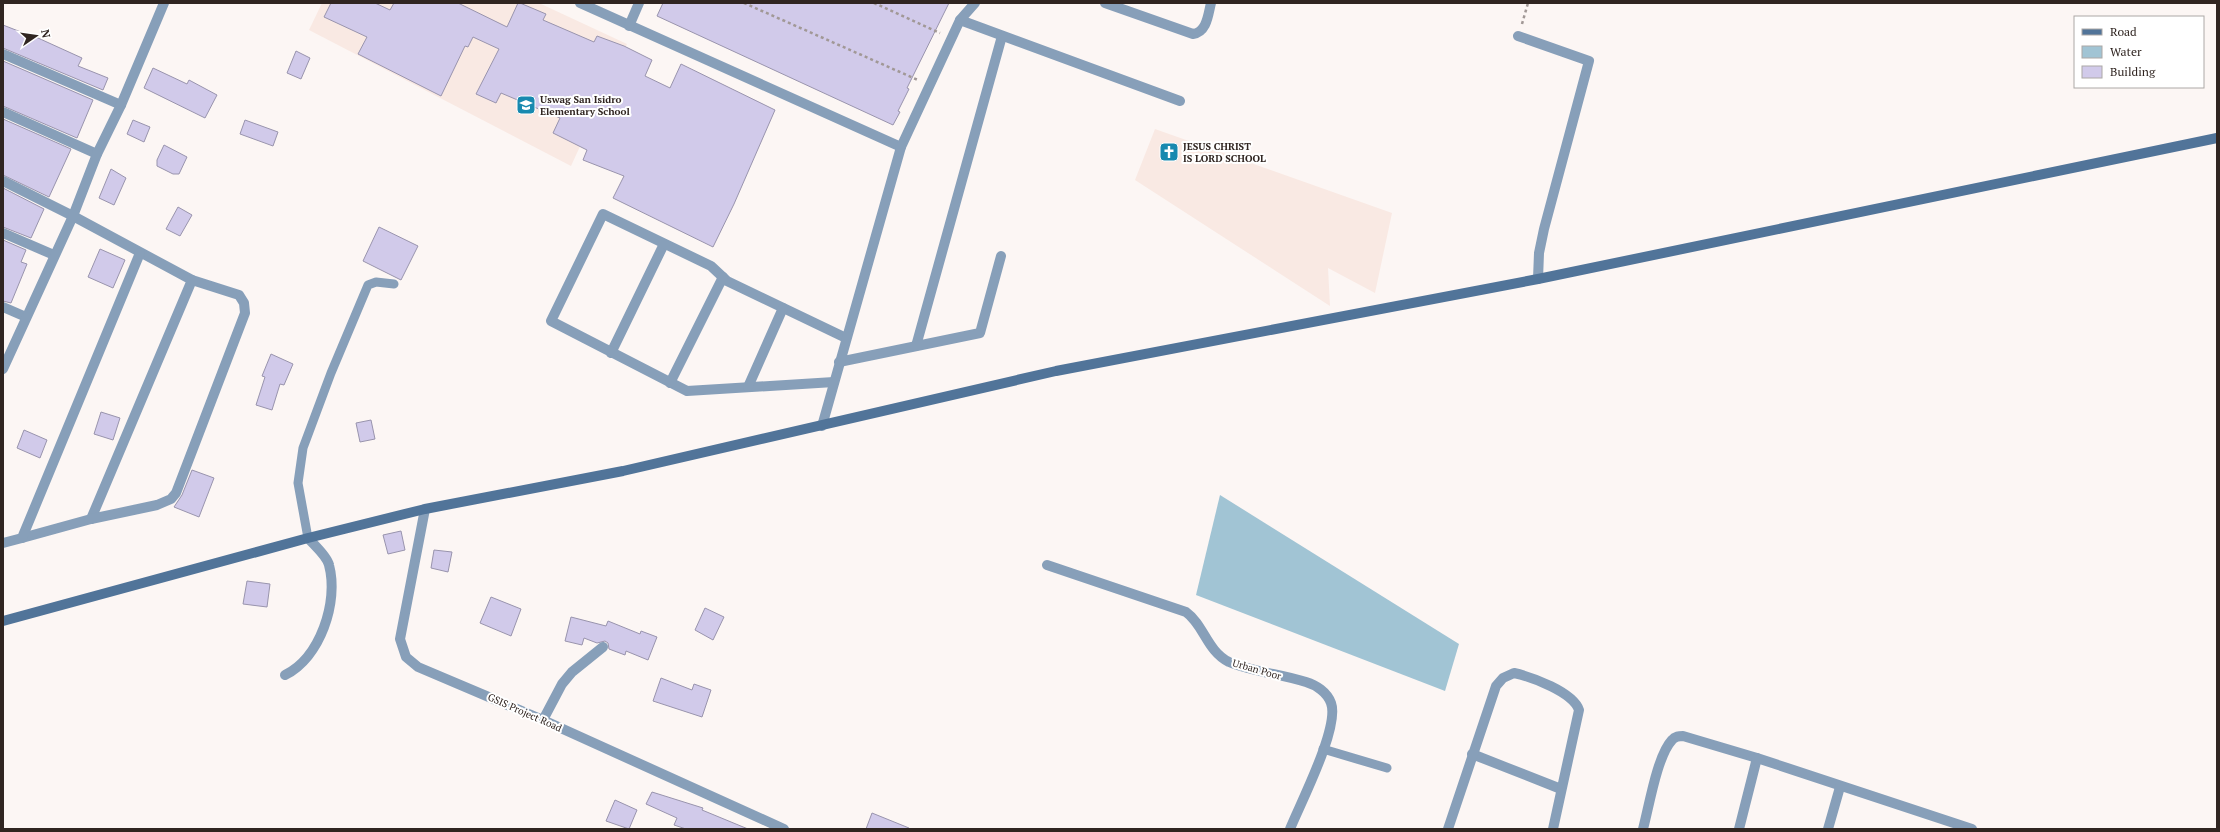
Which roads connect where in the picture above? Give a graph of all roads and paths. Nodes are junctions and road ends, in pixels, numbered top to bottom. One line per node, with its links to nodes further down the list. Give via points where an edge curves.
1 (164, 3): 18 (street)
2 (580, 3): 11 (street)
3 (639, 3): 11 (street)
4 (744, 3): 16 (path)
5 (874, 3): 14 (path)
6 (975, 3): 10 (street)
7 (1105, 3): 8 (street, via 1193,34 1204,29)
8 (1211, 3)
9 (1528, 3): 13 (path)
10 (960, 20): 12 (street); 14 (street)
11 (629, 26): 21 (street)
12 (1002, 36): 17 (street); 38 (street)
13 (1518, 36): 31 (street, via 1589,61 1544,229 1539,253)
14 (953, 39): 16 (street)
15 (3, 54): 18 (street)
16 (929, 85): 21 (street)
17 (1180, 101)
18 (121, 105): 22 (street)
19 (3, 112): 22 (street)
20 (2217, 138): 31 (street)
21 (902, 148): 37 (street)
22 (97, 154): 24 (street)
23 (3, 181): 24 (street)
24 (73, 216): 27 (street); 28 (street)
25 (3, 232): 28 (street)
26 (664, 244): 30 (street, via 711,266); 39 (street); 39 (street, via 603,214 551,321)
27 (140, 253): 32 (street); 48 (street)
28 (54, 255): 36 (street)
29 (1001, 256): 38 (street, via 980,333)
30 (723, 278): 35 (street); 43 (street)
31 (1538, 278): 45 (street, via 1056,371)
32 (192, 280): 47 (street); 47 (street, via 239,295 244,303 245,313 176,493 172,499 157,505)
33 (394, 284): 49 (lane, via 376,282 368,285 333,366 303,448 298,483)
34 (3, 307): 36 (street)
35 (783, 308): 37 (street); 44 (street)
36 (26, 317): 41 (street)
37 (846, 338): 40 (street)
38 (916, 346): 40 (street)
39 (611, 353): 43 (street)
40 (839, 362): 42 (street)
41 (4, 365)
42 (834, 382): 44 (street); 45 (street)
43 (670, 383): 44 (street, via 687,391)
44 (748, 387)
45 (822, 426): 46 (street, via 623,471)
46 (425, 509): 49 (street); 55 (street, GSIS Project Road, via 400,639 406,657 418,667)
47 (91, 519): 48 (street)
48 (22, 538): 50 (street)
49 (308, 538): 52 (street); 54 (street, via 329,563 330,599 318,642 307,659)
50 (3, 543)
51 (1047, 565): 56 (street, Urban Poor, via 1186,612 1194,618 1217,653 1229,662 1307,682 1321,689 1331,703 1332,718)
52 (3, 621)
53 (603, 647): 55 (street, via 572,672 562,684)
54 (285, 675)
55 (543, 720): 62 (street, GSIS Project Road)
56 (1323, 749): 59 (lane); 63 (street, Urban Poor)
57 (1472, 754): 61 (street); 61 (street, via 1496,686 1510,674 1520,674 1560,691 1578,706); 64 (street)
58 (1757, 758): 60 (street); 66 (street, via 1687,737 1676,737 1662,756); 67 (street)
59 (1387, 768)
60 (1840, 787): 68 (street); 69 (street)
61 (1561, 789): 65 (street)
62 (784, 829)
63 (1290, 829)
64 (1448, 829)
65 (1553, 829)
66 (1643, 829)
67 (1739, 829)
68 (1828, 829)
69 (1972, 829)

